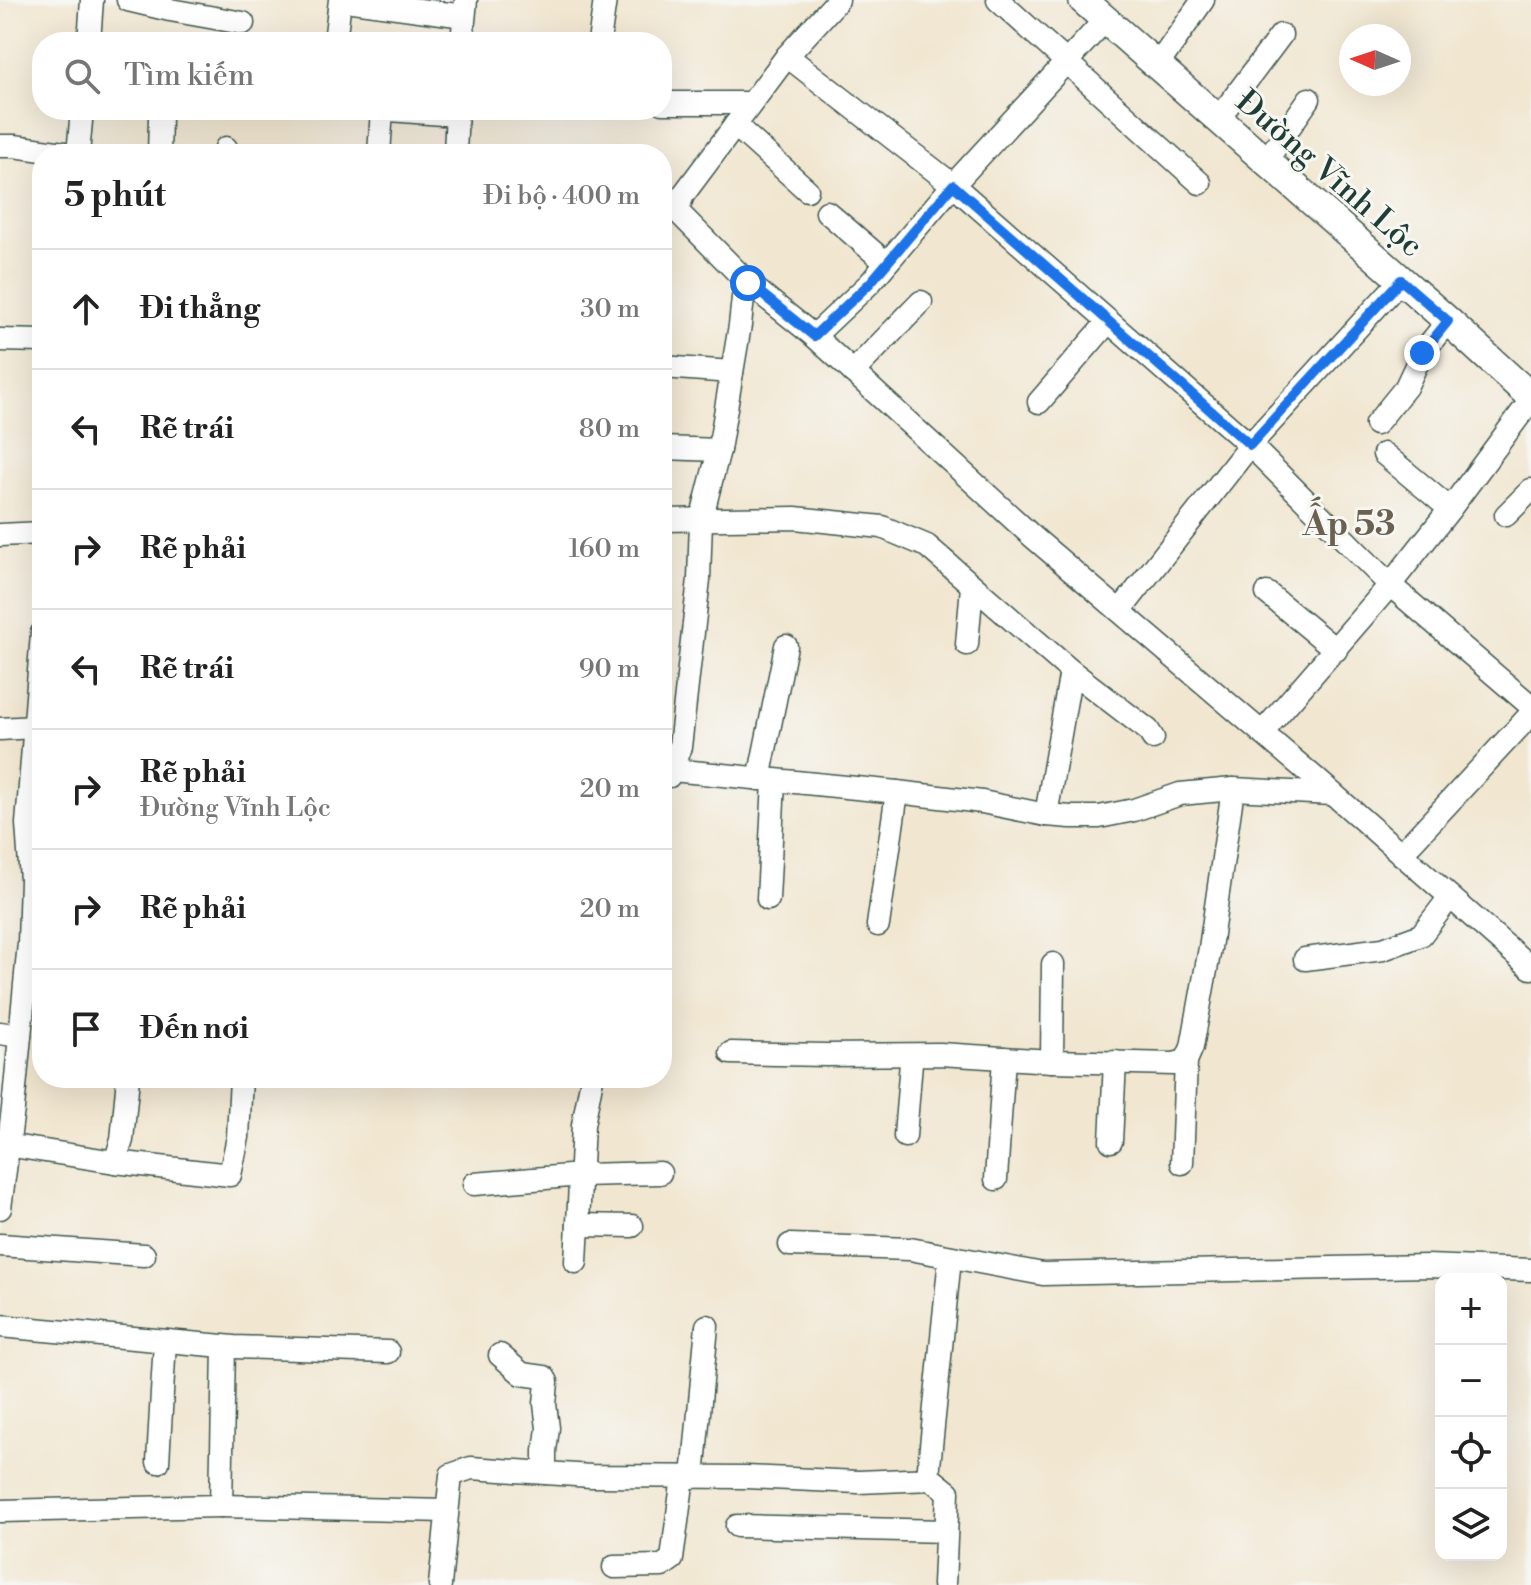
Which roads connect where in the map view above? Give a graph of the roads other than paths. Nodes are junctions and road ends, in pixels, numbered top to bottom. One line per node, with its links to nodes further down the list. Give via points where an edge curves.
1 (92, 0): 12 (street)
2 (128, 0): 11 (street)
3 (343, 0): 9 (street); 13 (street)
4 (605, 0): 15 (street)
5 (838, 0): 17 (street)
6 (998, 0): 18 (street)
7 (1083, 0): 10 (main road, Đường Vĩnh Lộc)
8 (1203, 0): 19 (street)
9 (465, 8): 14 (street)
10 (1105, 20): 18 (street); 19 (main road, Đường Vĩnh Lộc)
11 (243, 23)
12 (90, 32)
13 (337, 32)
14 (463, 32)
15 (600, 32)
16 (1281, 35): 23 (street)
17 (787, 56): 22 (street); 37 (street)
18 (1066, 62): 36 (street); 37 (street)
19 (1157, 66): 23 (main road, Đường Vĩnh Lộc)
20 (1309, 99): 35 (street)
21 (672, 103): 22 (street)
22 (751, 103): 28 (street)
23 (1218, 119): 35 (main road, Đường Vĩnh Lộc)
24 (81, 120): 29 (street)
25 (160, 120): 30 (street)
26 (381, 120): 31 (street)
27 (456, 120): 32 (street)
28 (735, 125): 38 (street); 39 (street)
29 (79, 144)
30 (159, 144)
31 (380, 144)
32 (455, 144)
33 (0, 146): 34 (street)
34 (32, 149)
35 (1266, 161): 43 (main road, Đường Vĩnh Lộc)
36 (1200, 183)
37 (953, 185): 42 (street); 47 (street)
38 (807, 190)
39 (680, 201): 40 (street); 44 (street, via 677,211)
40 (672, 207)
41 (827, 212): 42 (street)
42 (886, 263): 48 (street)
43 (1401, 280): 46 (main road, Đường Vĩnh Lộc); 57 (street)
44 (748, 283): 48 (street); 52 (street)
45 (921, 302): 53 (street)
46 (1448, 321): 54 (main road, Đường Vĩnh Lộc); 56 (street)
47 (1108, 322): 55 (street); 57 (street)
48 (814, 336): 53 (street)
49 (0, 340): 50 (street)
50 (32, 341)
51 (672, 368): 52 (street)
52 (732, 372): 59 (street)
53 (853, 372): 71 (street)
54 (1531, 399): 62 (street)
55 (1039, 402)
56 (1376, 424)
57 (1250, 445): 68 (street); 71 (street)
58 (672, 448): 59 (street)
59 (719, 450): 65 (street)
60 (1384, 454): 62 (street)
61 (1531, 490): 63 (street)
62 (1450, 509): 68 (street)
63 (1506, 515)
64 (672, 520): 65 (street)
65 (701, 520): 69 (street, via 795,518 882,527 927,546); 83 (street, via 680,747)
66 (32, 533): 67 (street)
67 (0, 535)
68 (1390, 585): 74 (street); 76 (street)
69 (972, 586): 72 (street); 75 (street)
70 (1267, 593): 74 (street)
71 (1120, 611): 80 (street)
72 (967, 644)
73 (786, 646): 85 (street)
74 (1336, 650): 80 (street)
75 (1071, 671): 81 (street); 89 (street)
76 (1531, 706)
77 (1531, 714): 90 (street)
78 (32, 727): 79 (street)
79 (0, 729)
80 (1262, 733): 88 (street)
81 (1153, 738)
82 (32, 755): 91 (street, via 27,824)
83 (672, 763)
84 (672, 773): 85 (street)
85 (767, 780): 87 (street); 93 (street)
86 (1233, 789): 88 (street); 89 (street, via 1180,794 1099,817); 104 (street, via 1210,948)
87 (897, 792): 89 (street); 94 (street)
88 (1333, 794): 90 (street)
89 (1046, 815)
90 (1401, 854): 92 (street)
91 (32, 893)
92 (1450, 897): 96 (street, via 1421,935 1383,949); 98 (street)
93 (768, 899)
94 (878, 925)
95 (32, 958): 99 (street)
96 (1305, 959)
97 (1053, 964): 103 (street)
98 (1531, 968)
99 (10, 1034): 111 (street)
100 (731, 1053): 101 (street)
101 (910, 1055): 102 (street); 109 (street)
102 (1004, 1058): 103 (street); 116 (street)
103 (1052, 1061): 105 (street)
104 (1186, 1061): 105 (street); 113 (street)
105 (1115, 1062): 110 (street)
106 (127, 1088): 112 (street)
107 (240, 1088): 112 (street, via 230,1175)
108 (590, 1088): 115 (street)
109 (905, 1136)
110 (1111, 1141)
111 (4, 1145): 112 (street); 118 (street)
112 (115, 1162)
113 (1182, 1163)
114 (660, 1173): 115 (street)
115 (581, 1175): 117 (street); 119 (street)
116 (996, 1179)
117 (474, 1184)
118 (0, 1208)
119 (578, 1225): 120 (street); 125 (street)
120 (632, 1226)
121 (0, 1245): 123 (street)
122 (790, 1245): 124 (street, via 910,1249)
123 (144, 1255)
124 (950, 1258): 126 (street, via 1043,1274 1427,1266); 136 (street, via 928,1476)
125 (576, 1262)
126 (1531, 1270)
127 (0, 1326): 129 (street)
128 (707, 1326): 135 (street)
129 (165, 1341): 130 (street); 133 (street)
130 (224, 1347): 131 (street); 137 (street)
131 (388, 1352)
132 (500, 1355): 134 (street, via 522,1374 547,1382)
133 (158, 1462)
134 (545, 1473): 135 (street); 139 (street, via 471,1468 451,1475)
135 (688, 1477): 136 (street); 142 (street, via 672,1559 662,1566)
136 (932, 1479): 141 (street, via 948,1492)
137 (221, 1506): 138 (street); 139 (street)
138 (0, 1511)
139 (447, 1511): 143 (street)
140 (737, 1526): 141 (street)
141 (946, 1531): 144 (street)
142 (614, 1567)
143 (440, 1585)
144 (944, 1585)

